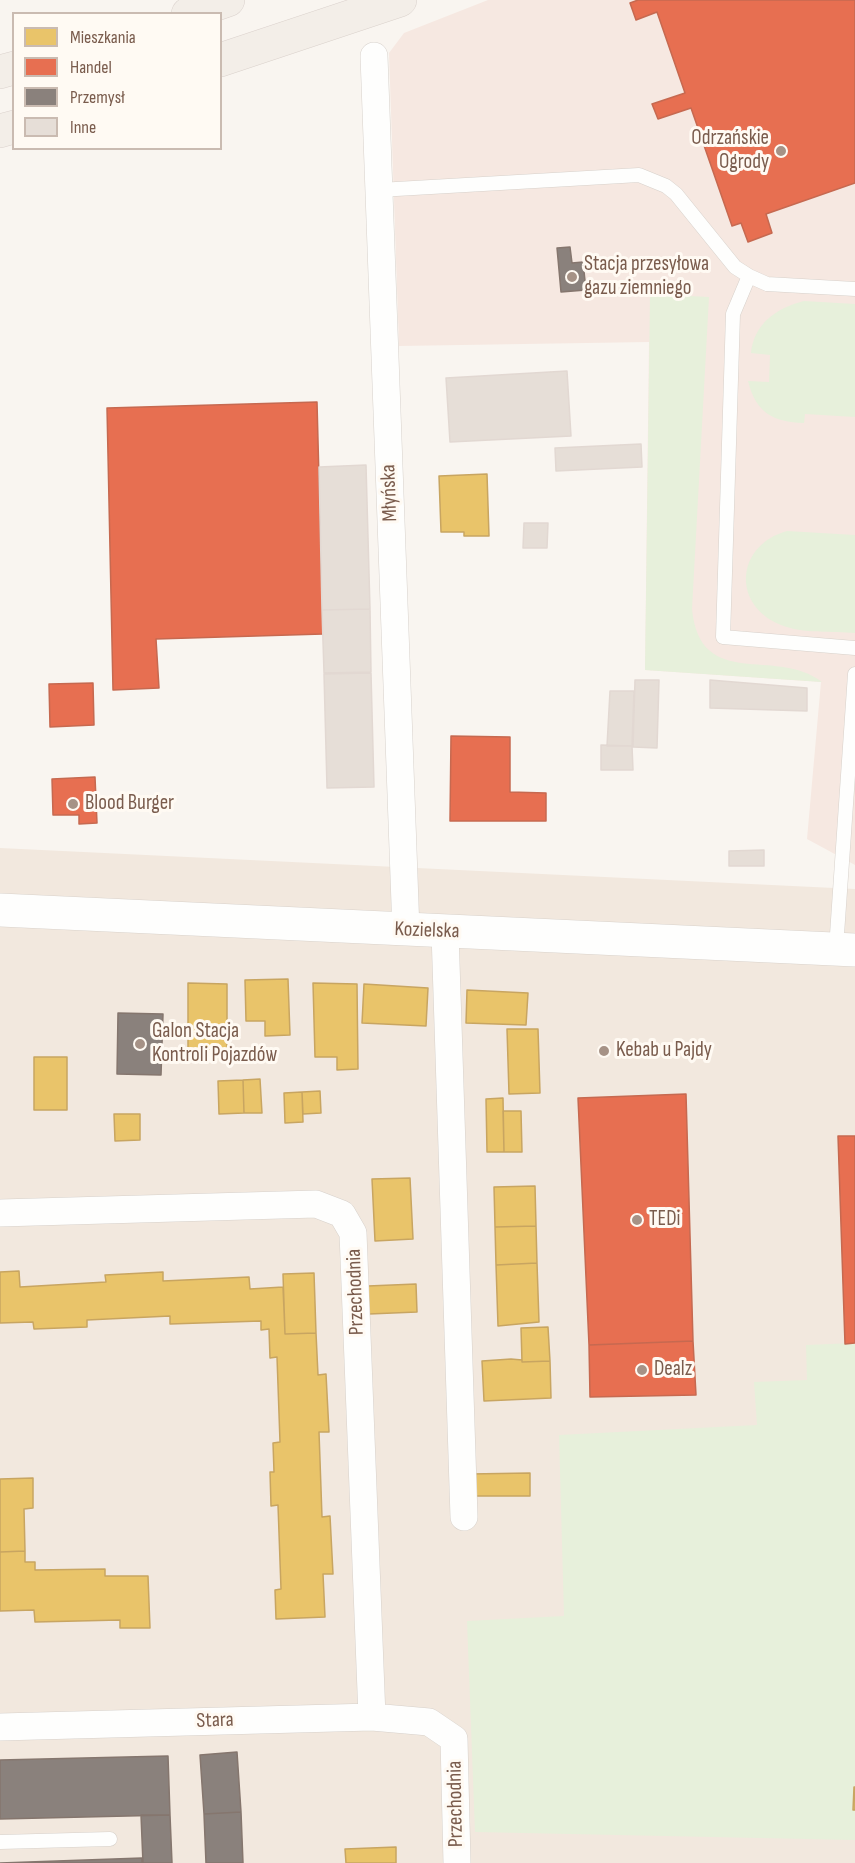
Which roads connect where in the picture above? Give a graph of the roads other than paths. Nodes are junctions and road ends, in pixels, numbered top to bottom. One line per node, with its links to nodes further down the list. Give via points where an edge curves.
1 (228, 0): 3 (main road)
2 (400, 0): 5 (main road)
3 (194, 12)
4 (374, 56): 6 (street, Młyńska)
5 (222, 59)
6 (379, 190): 7 (lane, via 639,175 676,194 729,260); 12 (street, Młyńska)
7 (749, 276): 8 (lane, via 767,284); 9 (lane, via 733,314 723,637)
8 (855, 289)
9 (855, 648)
10 (855, 674): 14 (lane)
11 (0, 910): 12 (main road, Kozielska)
12 (406, 931): 13 (main road, Kozielska)
13 (445, 932): 14 (main road, Kozielska); 16 (street)
14 (845, 949)
15 (0, 1213): 17 (street, Przechodnia, via 316,1204 342,1214 353,1233)
16 (464, 1516)
17 (372, 1717): 18 (street, Stara); 19 (street, Stara)
18 (429, 1722): 22 (street, Przechodnia, via 454,1738)
19 (0, 1727)
20 (110, 1839): 21 (lane)
21 (0, 1842)
22 (457, 1863)

